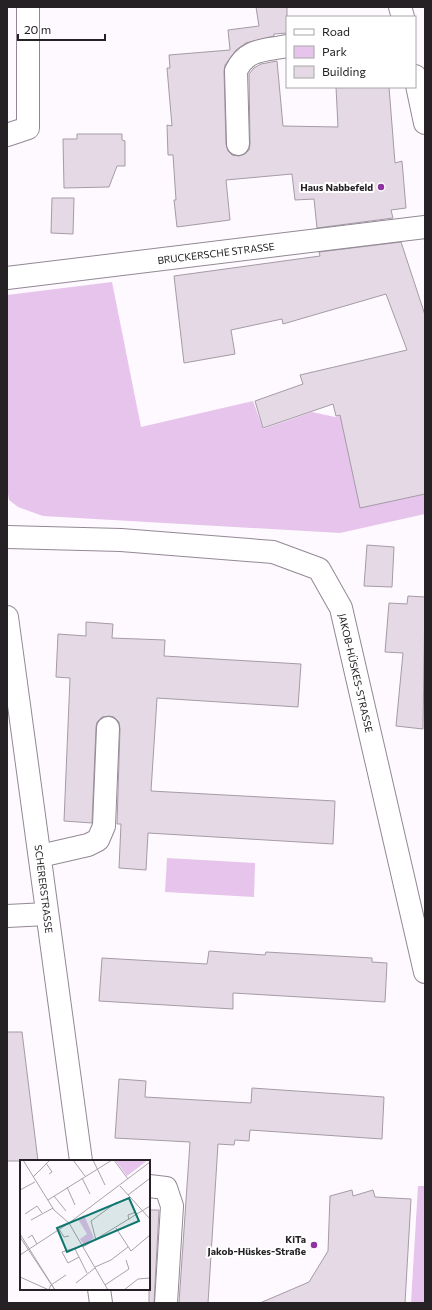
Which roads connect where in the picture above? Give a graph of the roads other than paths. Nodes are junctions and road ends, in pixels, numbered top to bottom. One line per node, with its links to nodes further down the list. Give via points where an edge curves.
1 (28, 7): 5 (street, via 28,128)
2 (286, 46): 6 (street, via 248,54 236,71)
3 (416, 81): 4 (street)
4 (425, 123)
5 (7, 135)
6 (238, 144)
7 (425, 227): 8 (street, BRUCKERSCHE STRASSE)
8 (7, 278)
9 (7, 537): 15 (street, JAKOB-HÜSKES-STRASSE, via 121,540 273,552 319,569 340,608)
10 (7, 617): 12 (street, SCHERERSTRASSE)
11 (108, 728): 12 (street, via 104,826 98,840 88,846)
12 (40, 856): 13 (street, SCHERERSTRASSE)
13 (47, 914): 14 (street); 16 (street, SCHERERSTRASSE)
14 (7, 916)
15 (425, 972)
16 (81, 1160)
17 (150, 1186): 20 (street, via 166,1188 172,1206)
18 (99, 1290): 19 (street)
19 (101, 1303)
20 (166, 1303)

